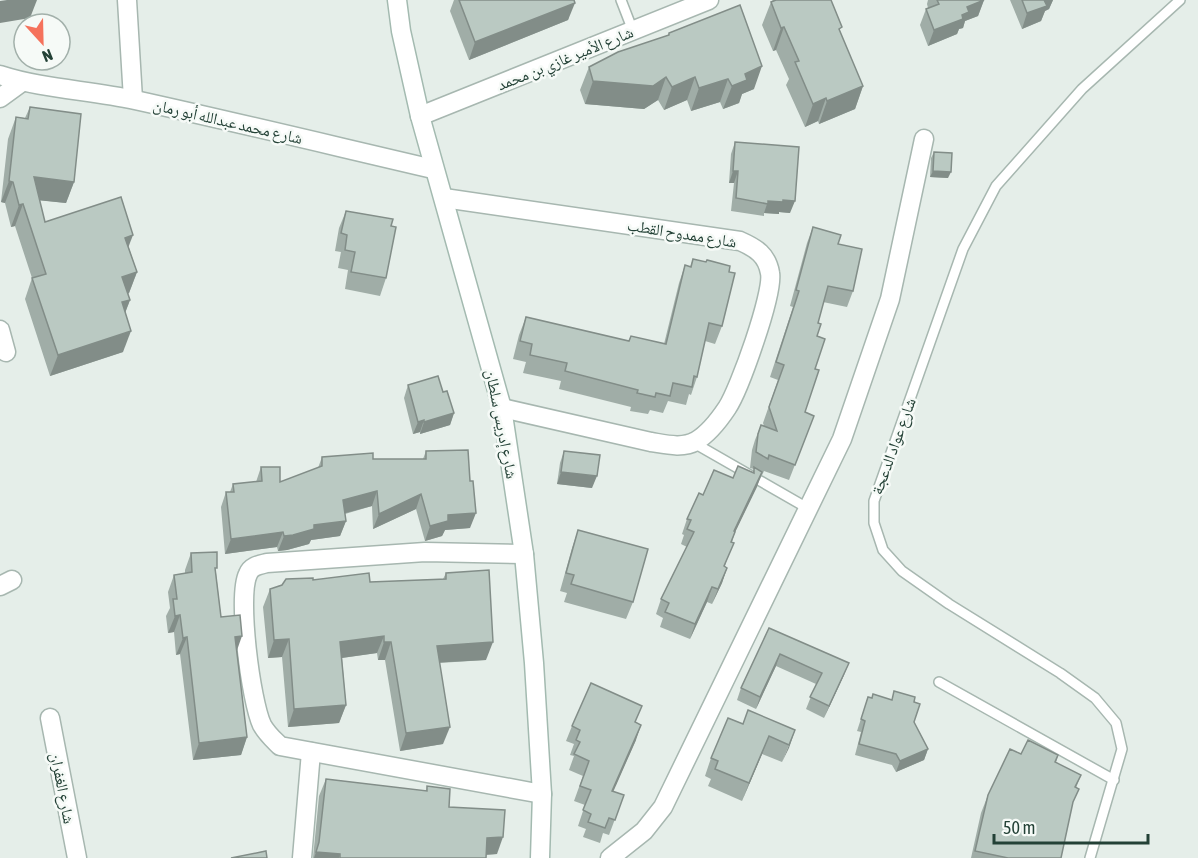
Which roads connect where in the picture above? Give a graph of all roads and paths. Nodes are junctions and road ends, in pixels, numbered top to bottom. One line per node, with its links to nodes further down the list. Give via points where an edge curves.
1 (127, 0): 10 (street)
2 (397, 0): 11 (street, شارع إدريس سلطان)
3 (621, 0): 6 (lane)
4 (710, 0): 6 (street, شارع الأمير غازي بن محمد)
5 (1180, 0): 24 (lane, شارع عواد الدعجة, via 1082,89 996,186 963,249 873,501 874,523 883,550 902,571 1095,698 1116,723 1122,749)
6 (633, 31): 11 (street, شارع الأمير غازي بن محمد)
7 (0, 75): 8 (street, شارع محمد عبدالله أبو رمان)
8 (22, 82): 9 (street); 10 (street, شارع محمد عبدالله أبو رمان)
9 (0, 98)
10 (133, 99): 13 (street, شارع محمد عبدالله أبو رمان)
11 (420, 116): 13 (street, شارع إدريس سلطان)
12 (924, 140): 19 (street, via 890,299 842,440)
13 (433, 169): 14 (street, شارع إدريس سلطان)
14 (444, 198): 17 (street, شارع إدريس سلطان); 18 (street, شارع ممدوح القطب, via 740,241 756,248 771,275 768,298 728,407)
15 (0, 330): 16 (street)
16 (6, 352)
17 (502, 408): 18 (street, via 674,446); 20 (street, شارع إدريس سلطان)
18 (694, 443): 19 (lane)
19 (809, 509): 29 (street, via 663,807 644,831)
20 (524, 554): 23 (street, via 425,552 267,563 251,569 244,602 248,667 261,723 280,746); 25 (street, شارع إدريس سلطان)
21 (939, 682): 24 (lane)
22 (50, 718): 26 (street, شارع الغفران)
23 (311, 752): 25 (street); 27 (street)
24 (1114, 780): 30 (lane, شارع عواد الدعجة)
25 (542, 794): 28 (street, شارع إدريس سلطان)
26 (77, 858)
27 (303, 858)
28 (540, 858)
29 (610, 858)
30 (1090, 858)

